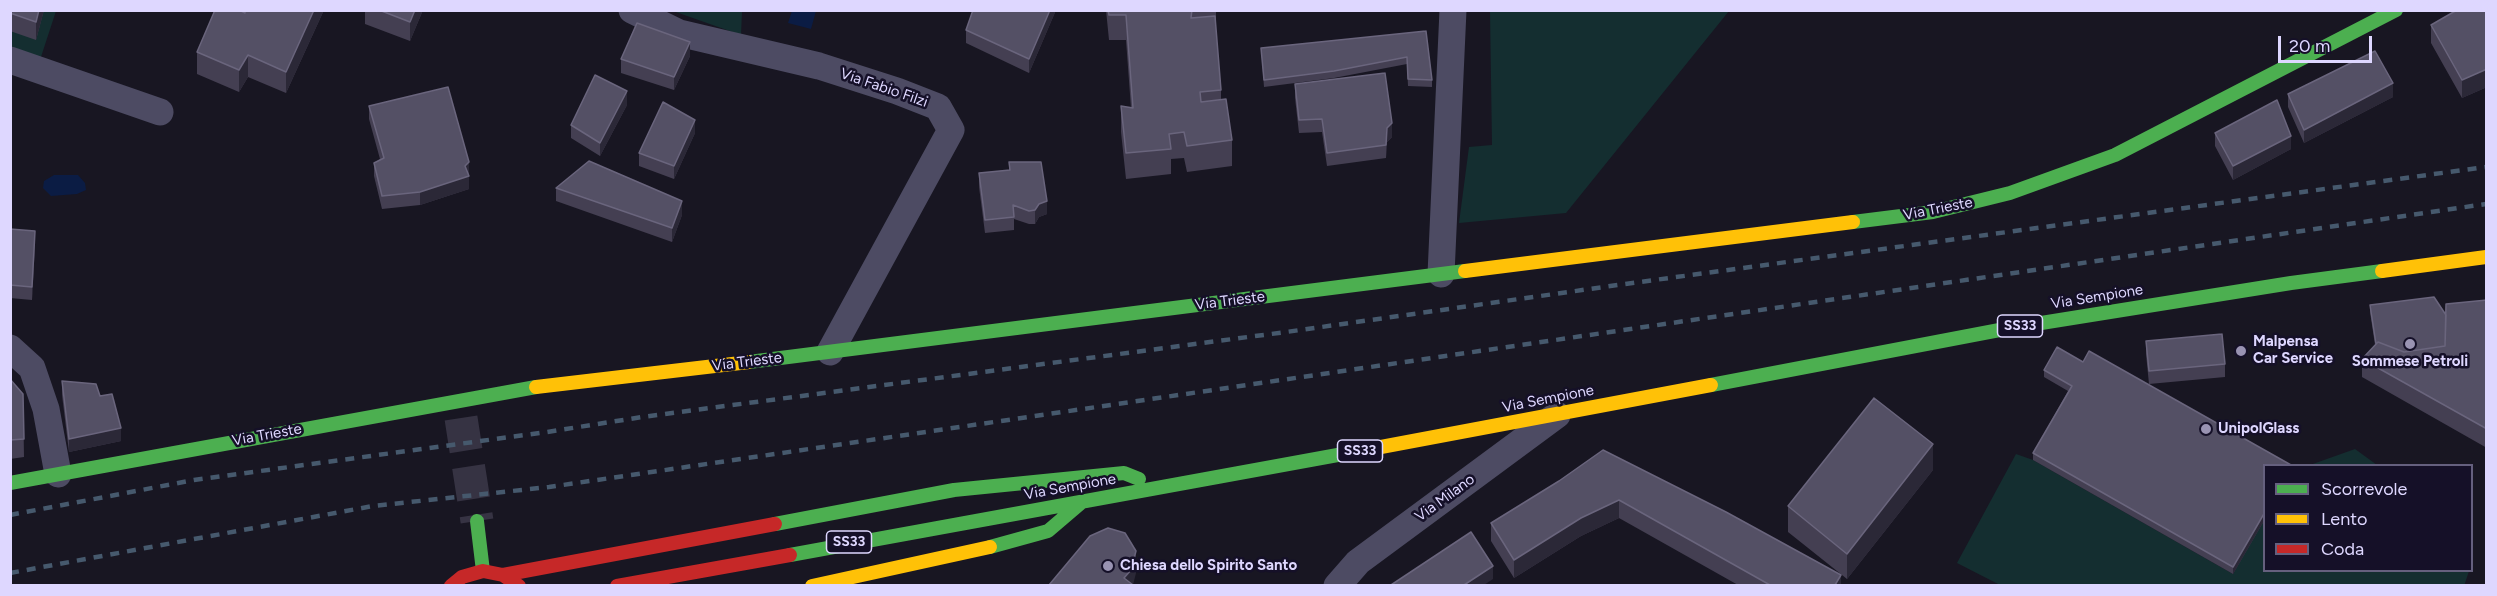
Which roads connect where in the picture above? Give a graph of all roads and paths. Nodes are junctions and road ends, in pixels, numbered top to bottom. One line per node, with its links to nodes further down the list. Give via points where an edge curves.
1 (632, 10): 9 (street, Via Fabio Filzi, via 679,33 819,66 938,107 951,130)
2 (1453, 10): 7 (street)
3 (2396, 10): 7 (main road, Via Trieste, via 2115,156 2010,193 1934,212)
4 (10, 60): 5 (street)
5 (160, 112)
6 (2487, 257): 11 (main road, Via Sempione / SS33, via 2291,283 2010,328)
7 (1441, 274): 9 (main road, Via Trieste)
8 (10, 348): 13 (street, via 32,368 46,409)
9 (830, 352): 10 (main road, Via Trieste)
10 (458, 398): 12 (main road); 13 (main road, Via Trieste)
11 (1557, 415): 15 (main road, Via Sempione / SS33); 24 (street, Via Milano, via 1358,562)
12 (461, 418)
13 (58, 474): 14 (main road, Via Trieste)
14 (10, 483)
15 (1163, 488): 16 (main road, Via Sempione / SS33); 19 (main road, via 1124,473 954,490)
16 (1082, 502): 22 (main road, Via Sempione / SS33); 23 (main road, via 1048,531 966,554)
17 (477, 521): 18 (main road)
18 (483, 572): 19 (main road); 20 (main road, via 462,576)
19 (503, 575): 21 (main road)
20 (451, 585)
21 (519, 585)
22 (617, 585)
23 (812, 585)
24 (1337, 585)

